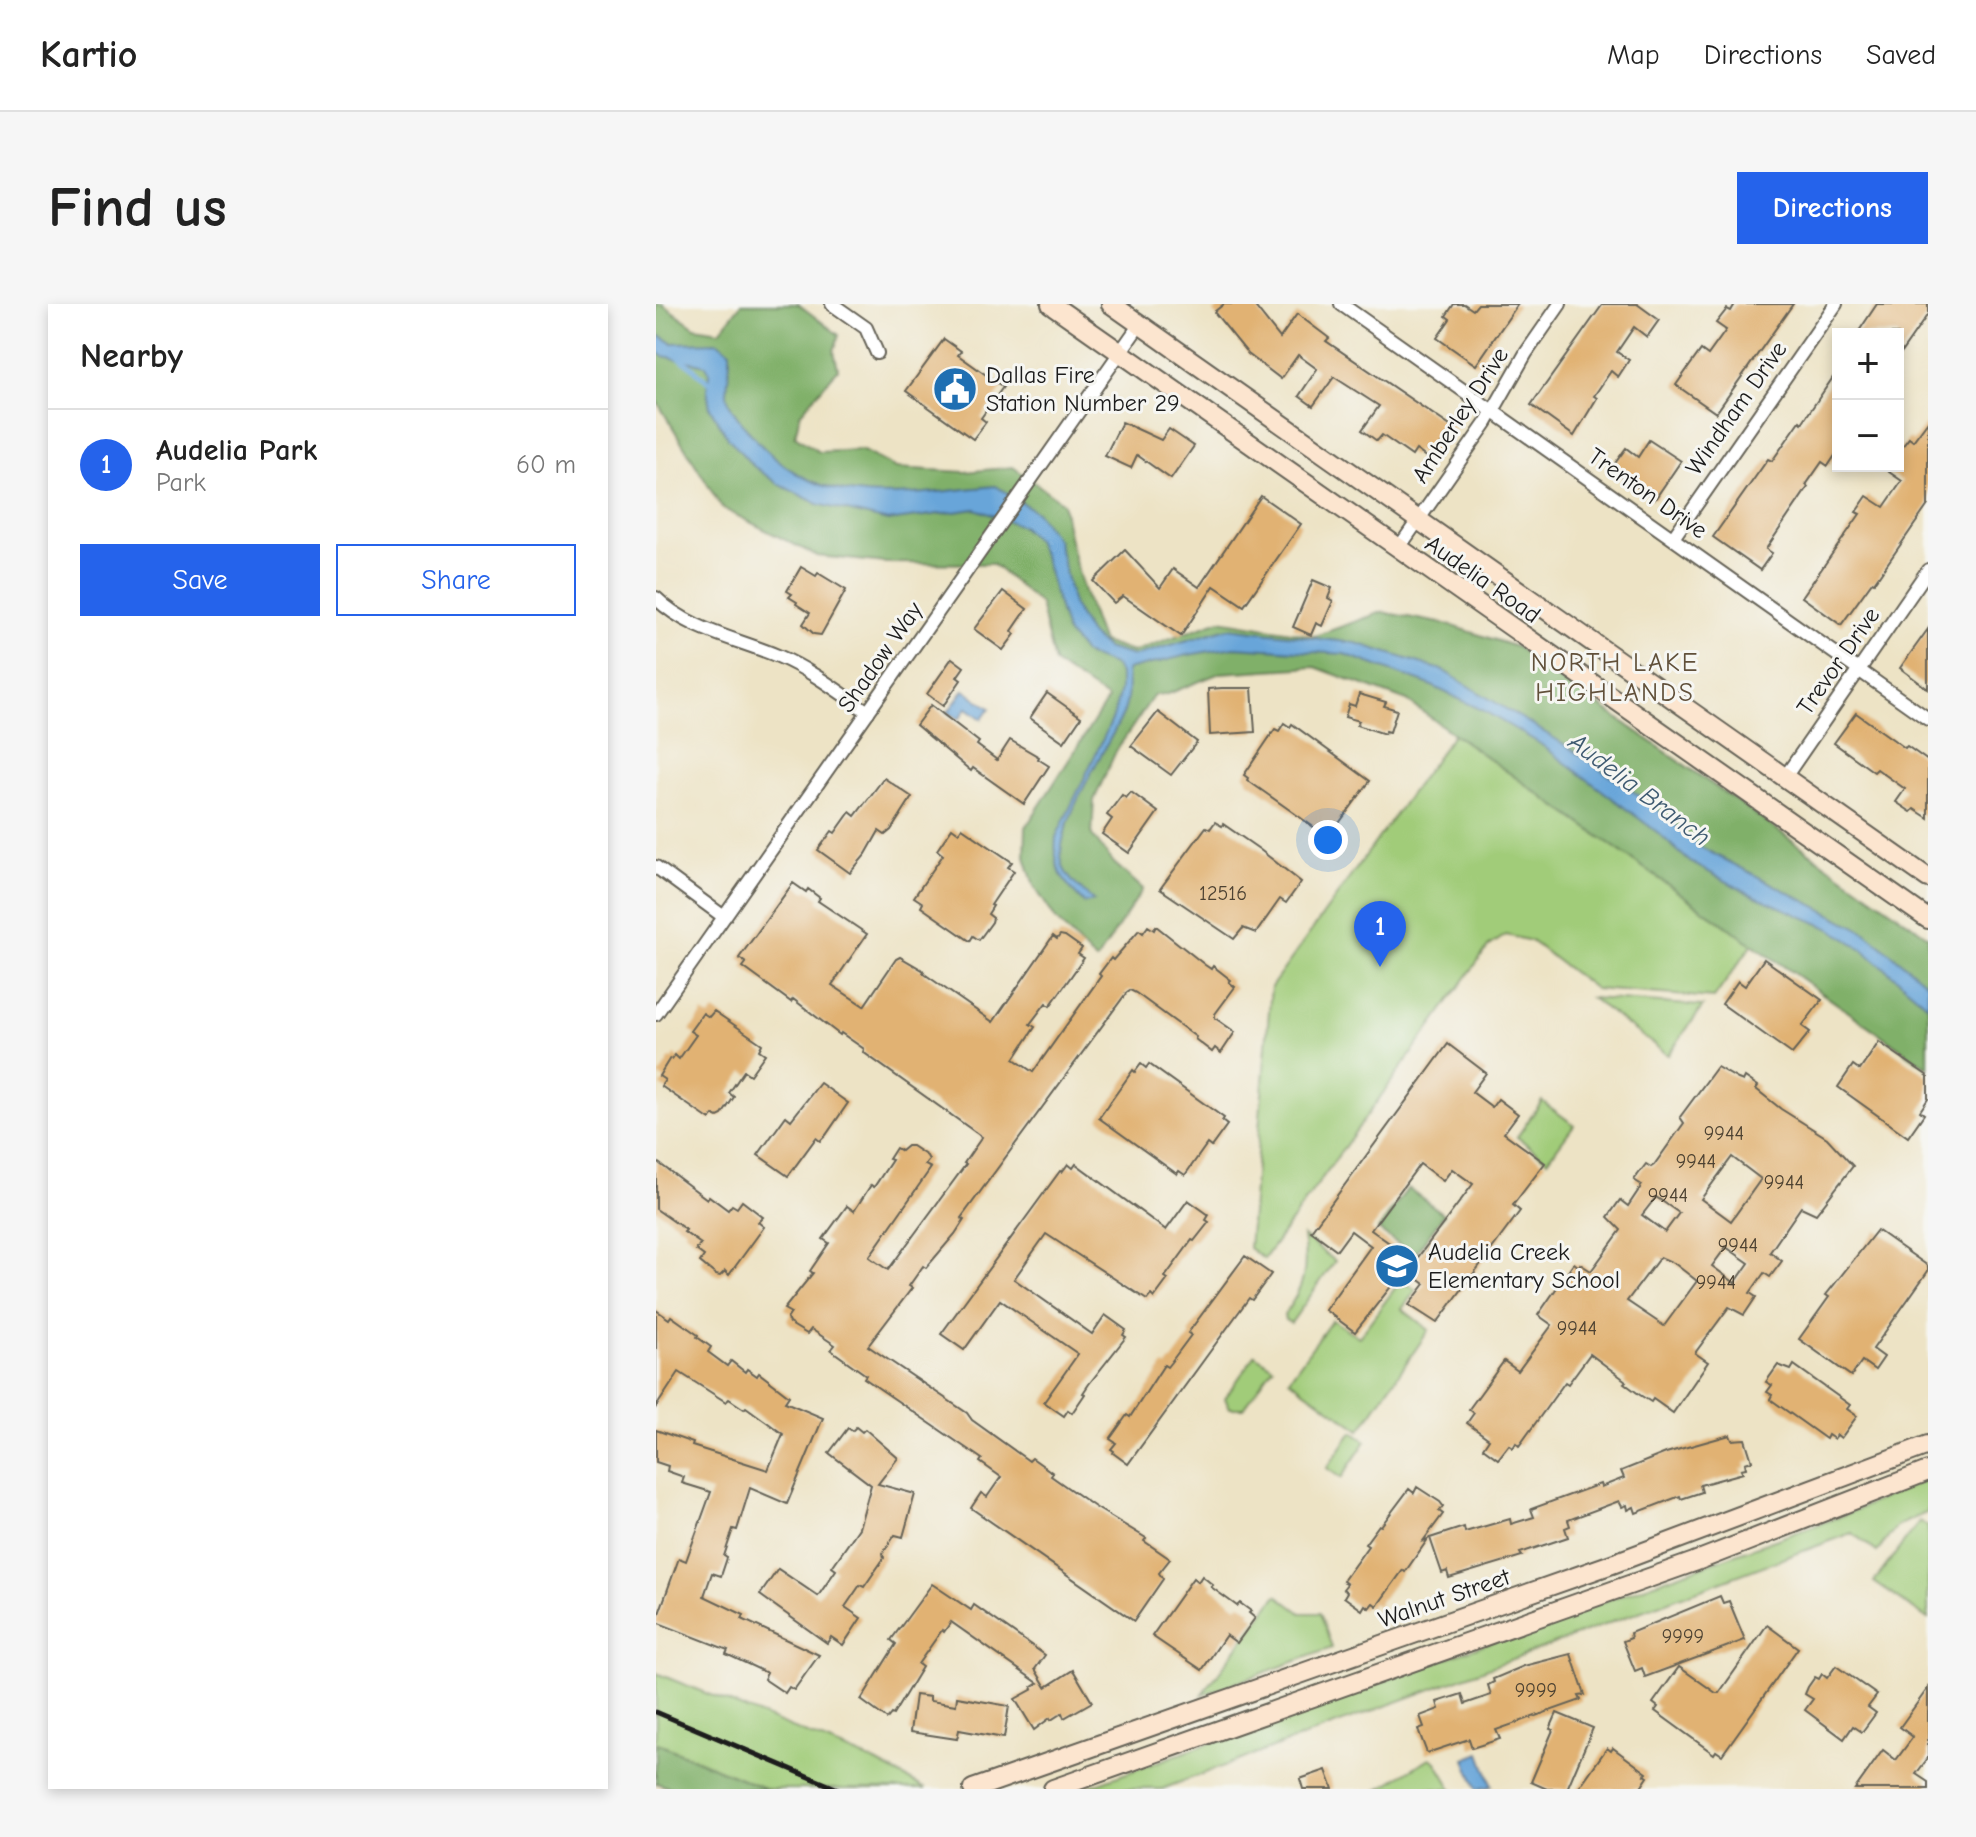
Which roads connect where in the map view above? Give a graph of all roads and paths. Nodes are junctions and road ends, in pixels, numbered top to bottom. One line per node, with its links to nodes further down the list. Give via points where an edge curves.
1 (832, 304): 9 (street, via 866,328)
2 (1051, 304): 8 (main road, Audelia Road)
3 (1111, 304): 7 (main road, Audelia Road)
4 (1341, 304): 10 (street, Trenton Drive)
5 (1560, 304): 10 (street, Amberley Drive)
6 (1836, 304): 12 (street, Windham Drive)
7 (1140, 324): 8 (street, Shadow Way); 11 (main road, Audelia Road)
8 (1120, 352): 13 (main road, Audelia Road); 21 (street, Shadow Way)
9 (877, 353)
10 (1493, 411): 11 (street, Amberley Drive); 12 (street, Trenton Drive)
11 (1418, 519): 13 (street, Amberley Drive); 15 (main road, Audelia Road)
12 (1673, 538): 20 (street, Trenton Drive)
13 (1398, 549): 18 (main road, Audelia Road)
14 (1928, 570): 20 (street, Trevor Drive)
15 (1512, 585): 17 (main road, Audelia Road); 18 (main road)
16 (656, 598): 21 (street, via 684,619 809,671)
17 (1533, 600): 19 (main road); 23 (main road, Audelia Road)
18 (1491, 614): 19 (main road, Audelia Road)
19 (1514, 629): 24 (main road, Audelia Road)
20 (1858, 671): 22 (street, Trenton Drive); 23 (street, Trevor Drive)
21 (868, 712): 27 (street, Shadow Way)
22 (1928, 719)
23 (1785, 777): 24 (main road); 26 (main road, Audelia Road)
24 (1766, 805): 28 (main road, Audelia Road)
25 (656, 867): 27 (street)
26 (1928, 878)
27 (724, 917): 29 (street, Shadow Way)
28 (1928, 919)
29 (656, 1014)
30 (1928, 1445): 32 (main road, Walnut Street)
31 (1928, 1471): 33 (main road, Walnut Street, via 1694,1562)
32 (1350, 1656): 33 (main road); 34 (main road, Walnut Street)
33 (1359, 1681): 35 (main road, Walnut Street)
34 (973, 1789)
35 (1053, 1789)

